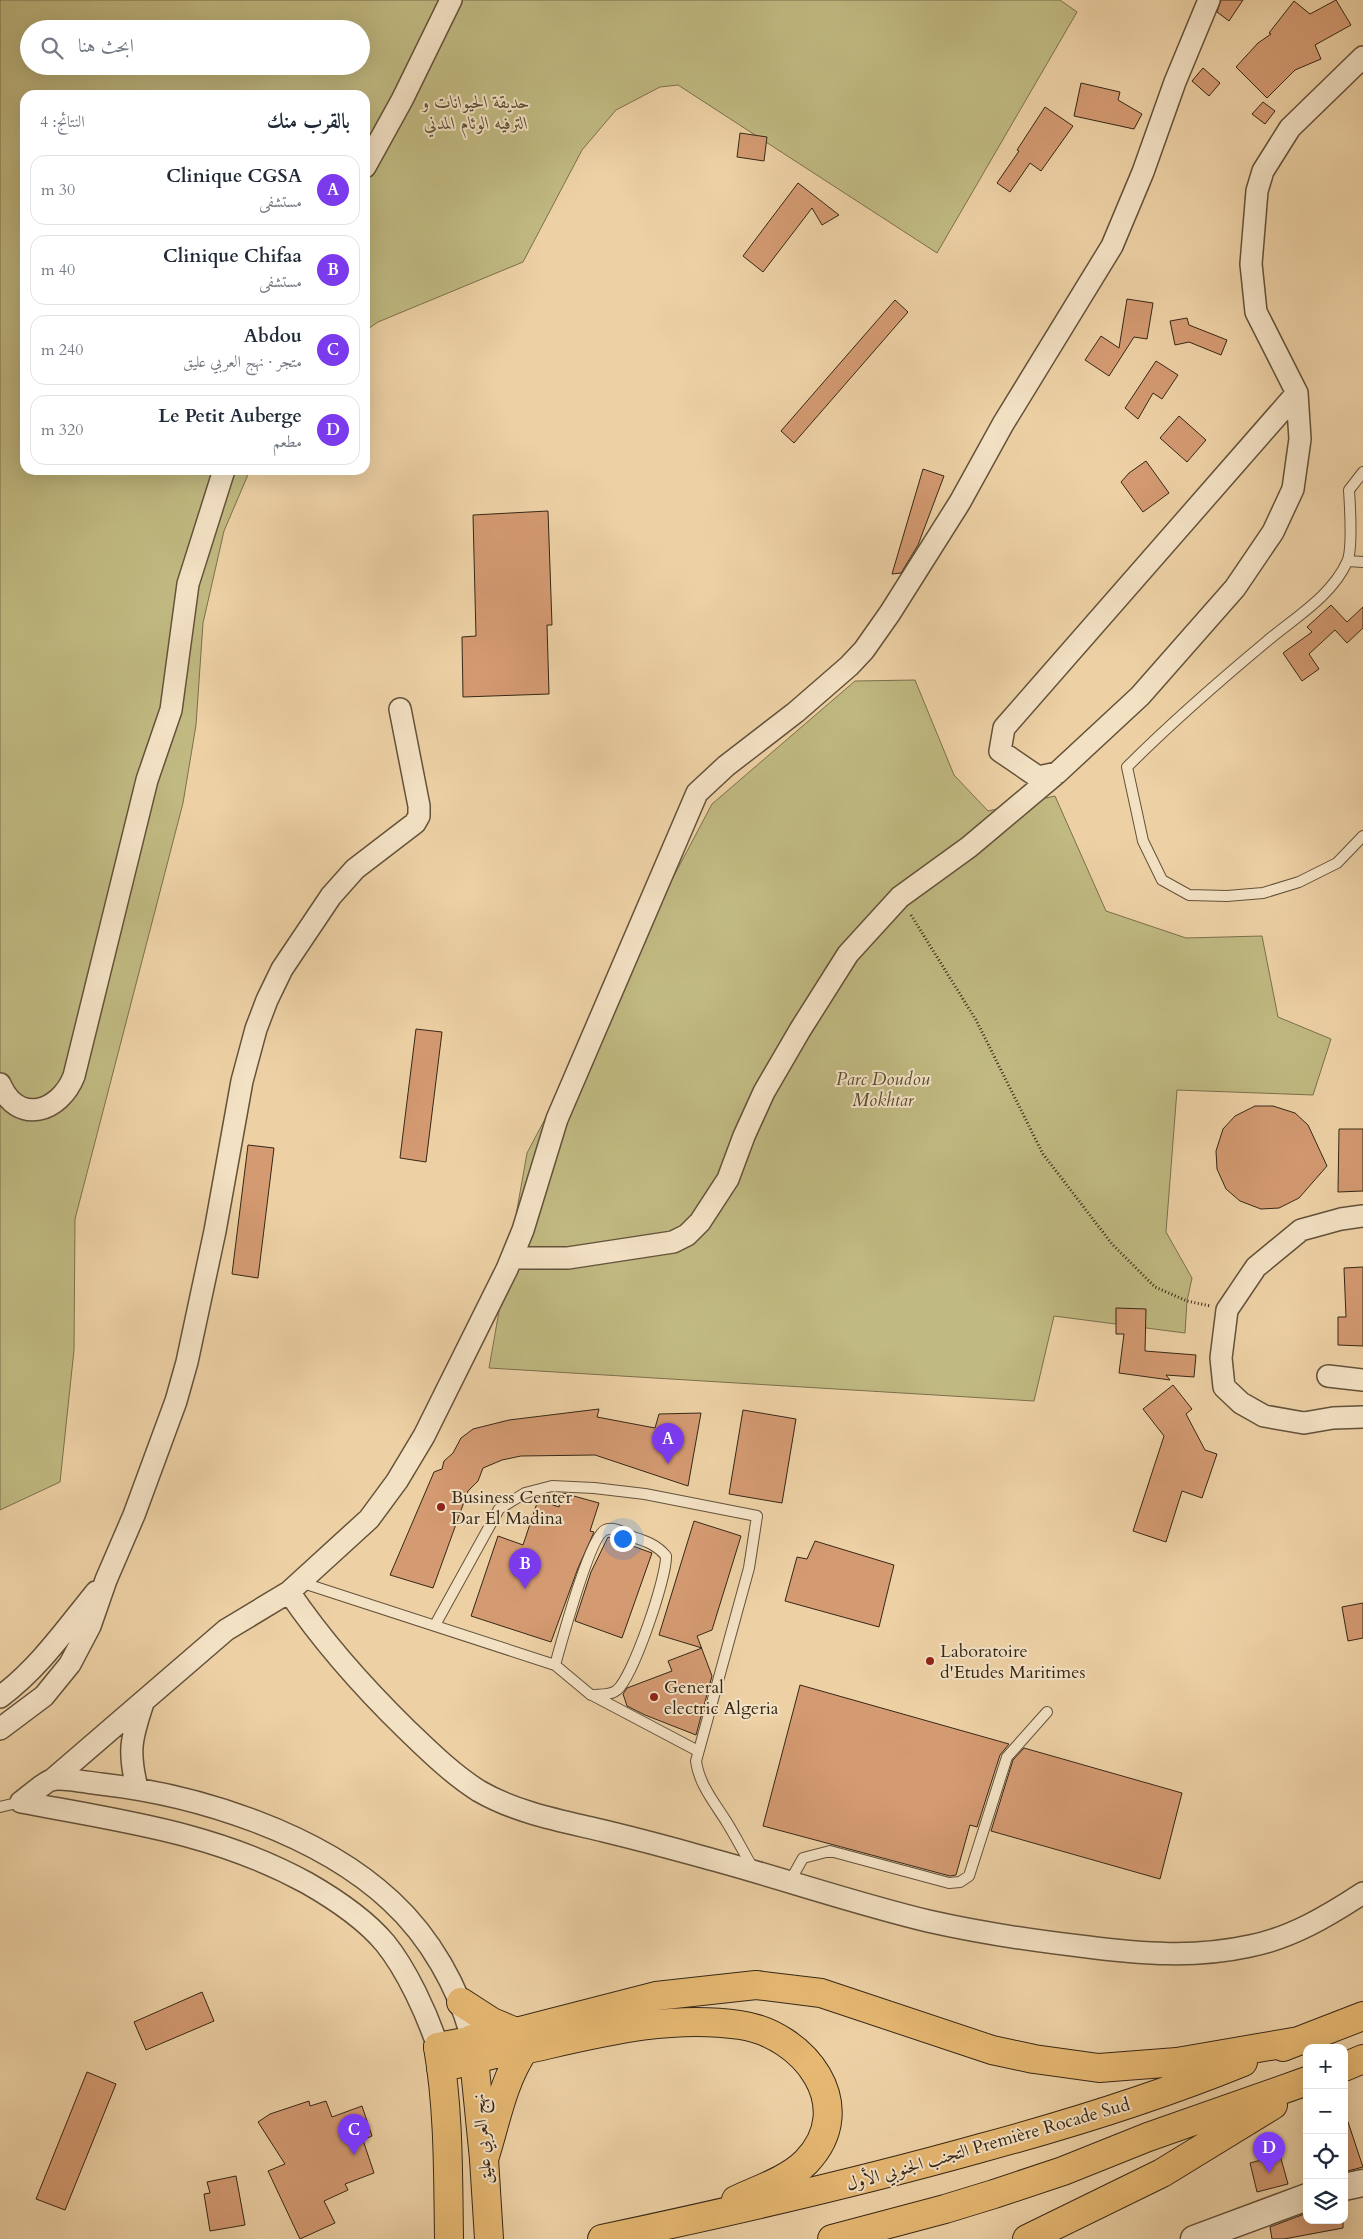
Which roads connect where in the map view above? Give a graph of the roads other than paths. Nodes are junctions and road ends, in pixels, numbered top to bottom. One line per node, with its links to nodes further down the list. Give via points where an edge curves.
1 (451, 0): 4 (street)
2 (1208, 0): 15 (street, via 1112,246 895,606 849,666 726,766 697,794 557,1119 524,1230)
3 (1363, 57): 5 (street, via 1290,128 1263,171 1257,191 1251,264 1256,312)
4 (370, 158)
5 (1297, 393): 11 (street, via 1300,439 1294,489 1274,532 1188,644 1140,696); 11 (street, via 1004,728 1000,751 1038,777)
6 (1363, 472): 8 (lane, via 1349,490)
7 (222, 475): 13 (street, via 188,584 171,710 147,780 74,1076 59,1100 36,1110 28,1110 12,1102)
8 (1348, 561): 9 (lane); 12 (lane, via 1324,594 1127,767 1143,841 1162,880 1190,895 1254,894 1299,882 1337,863)
9 (1363, 562)
10 (400, 709): 19 (street, via 419,816 404,832 344,879 296,948 266,1000 242,1081 215,1232 187,1362 134,1516)
11 (1057, 773): 15 (street, via 969,848 900,897 848,954 764,1092 728,1179 688,1235 673,1242 568,1258)
12 (1363, 836)
13 (0, 1084)
14 (1363, 1216): 18 (street, via 1301,1230 1256,1267 1227,1310 1221,1358 1224,1387 1264,1416 1304,1423)
15 (512, 1258): 20 (street, via 424,1436 398,1481 370,1519)
16 (1328, 1376): 17 (street)
17 (1363, 1380)
18 (1363, 1417)
19 (106, 1580): 24 (street, via 45,1656 21,1682); 27 (street, via 90,1626 70,1664 44,1696)
20 (295, 1587): 21 (lane); 25 (street, via 226,1630); 33 (street, via 337,1656 367,1691 431,1753 480,1791 554,1820)
21 (435, 1625): 22 (lane); 28 (lane, via 499,1509 525,1493 552,1486 594,1488 757,1516 749,1568)
22 (555, 1665): 23 (lane); 23 (lane, via 599,1533 612,1528 661,1550 666,1556 664,1577 634,1664 616,1691)
23 (591, 1695): 28 (lane)
24 (0, 1698)
25 (143, 1703): 29 (street); 30 (street, via 132,1736)
26 (1047, 1712): 34 (lane, via 1008,1757 969,1876 960,1882 949,1883 830,1851 803,1858)
27 (0, 1729)
28 (698, 1751): 33 (lane, via 697,1770 705,1789)
29 (52, 1780): 30 (street); 31 (street)
30 (137, 1788): 36 (street, via 201,1803 282,1832 367,1880 411,1922)
31 (21, 1802): 32 (lane); 41 (street, via 114,1818 211,1842 254,1856 320,1891 347,1908 385,1943 424,2010)
32 (0, 1807)
33 (754, 1870): 34 (street)
34 (790, 1881): 35 (street, via 930,1922 1063,1944 1152,1954 1222,1950 1277,1939 1320,1920)
35 (1363, 1893)
36 (461, 2002): 38 (main road); 40 (street)
37 (1363, 2016): 39 (main road, التجنب الجنوبي الأول Première Rocade Sud)
38 (520, 2041): 39 (main road, via 656,1996 756,1985 820,1993 992,2050 1099,2068 1177,2062); 40 (main road); 46 (main road); 50 (main road, via 700,2020 762,2030 795,2049 821,2082 828,2104 822,2140 805,2163 788,2175)
39 (1299, 2041): 50 (main road, التجنب الجنوبي الأول Première Rocade Sud, via 1136,2103 1070,2124 776,2202)
40 (473, 2049): 41 (main road); 46 (main road, نهج العربي عليق)
41 (440, 2057): 51 (main road, نهج العربي عليق)
42 (1363, 2059): 43 (main road)
43 (1348, 2065)
44 (1303, 2082): 54 (main road, via 1012,2188)
45 (1303, 2088): 55 (main road, via 1162,2173)
46 (484, 2159): 52 (main road, نهج العربي عليق)
47 (1363, 2183): 48 (street)
48 (1348, 2186)
49 (1303, 2198): 56 (street)
50 (704, 2216): 53 (main road, التجنب الجنوبي الأول Première Rocade Sud)
51 (449, 2239)
52 (489, 2239)
53 (602, 2239)
54 (832, 2239)
55 (1027, 2239)
56 (1194, 2239)

